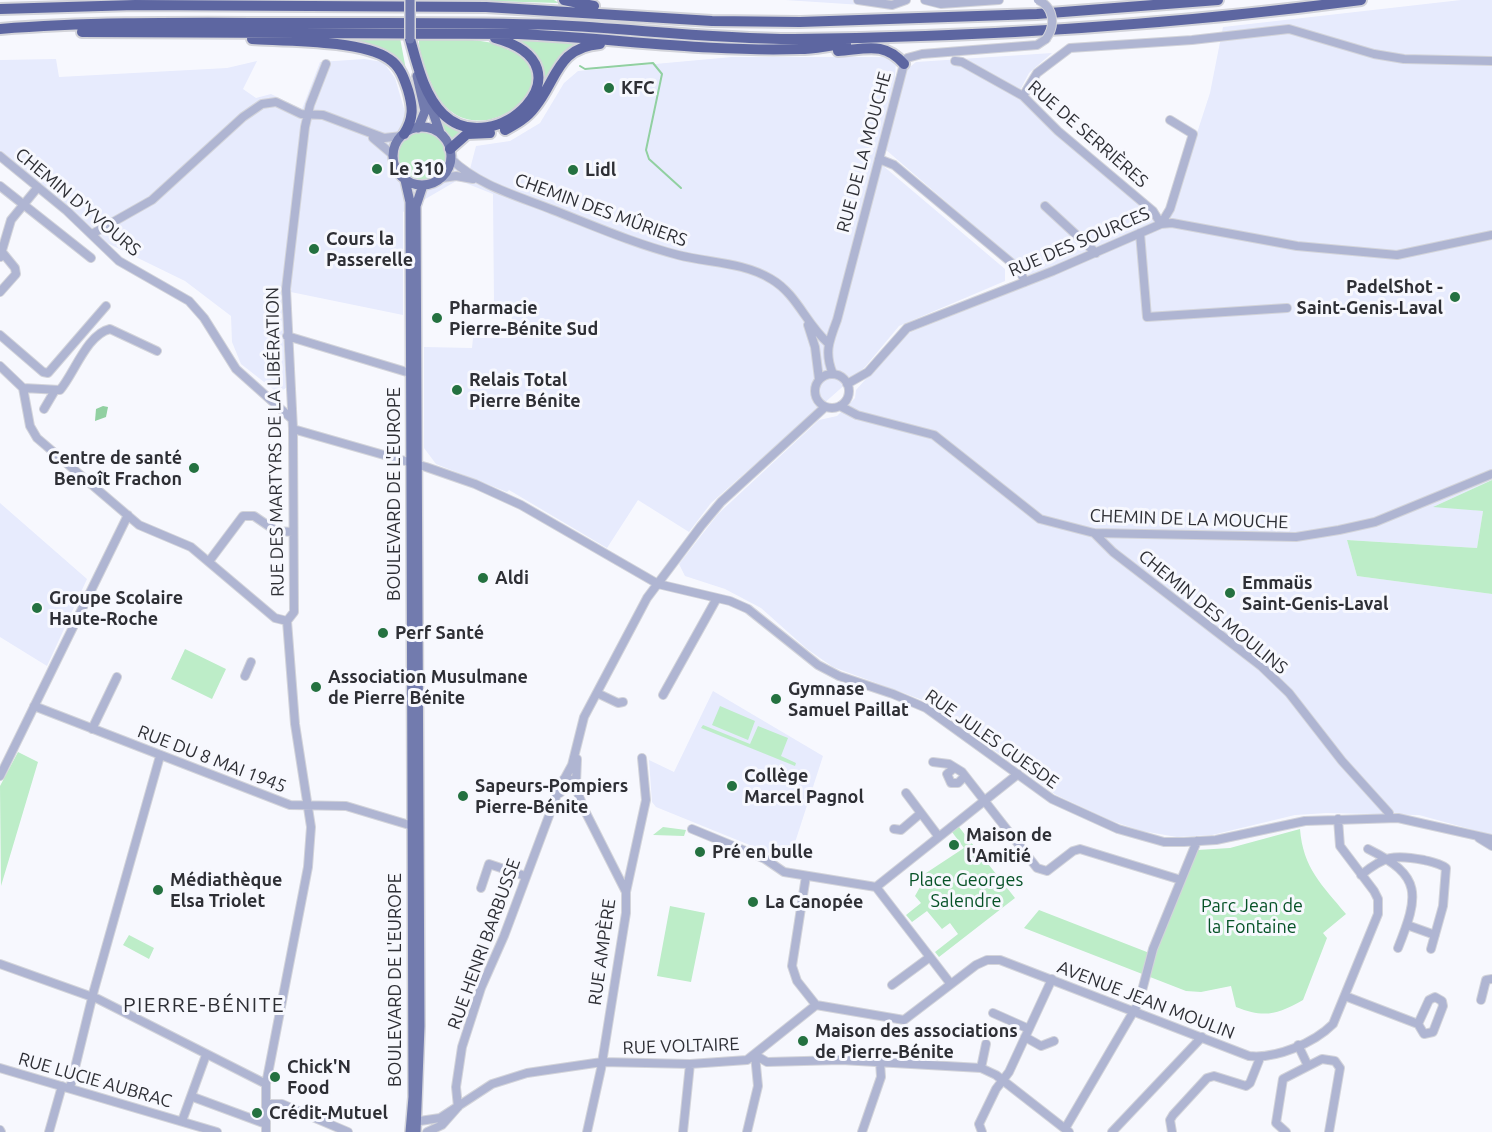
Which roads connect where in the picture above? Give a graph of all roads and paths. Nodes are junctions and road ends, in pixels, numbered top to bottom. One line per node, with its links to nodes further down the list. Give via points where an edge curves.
1 (182, 0): 11 (highway, via 142,1)
2 (410, 0): 19 (main road, bridge)
3 (564, 0): 13 (highway, via 615,9)
4 (858, 0): 5 (street, via 892,5)
5 (906, 0)
6 (925, 0): 7 (street, via 941,4)
7 (999, 0)
8 (1038, 0): 25 (street, RUE DE LA MOUCHE, bridge, via 1052,16 1053,27 1037,45 922,54 908,58)
9 (1218, 0): 13 (highway, via 1037,14 882,20 712,21)
10 (1361, 0): 18 (highway, via 1088,26)
11 (135, 5): 12 (highway); 13 (highway, via 486,7)
12 (0, 9)
13 (628, 16)
14 (18, 27): 15 (highway); 16 (highway, via 23,33); 18 (highway, via 492,23 687,36)
15 (0, 29)
16 (171, 33): 17 (highway); 33 (highway, via 310,43 381,54 401,72 410,97 412,118)
17 (483, 34): 19 (highway, via 529,53 538,81 528,105 519,113 507,121 479,127 454,121 439,109 419,70); 20 (highway, via 584,37)
18 (875, 37): 21 (highway, via 865,43)
19 (410, 39): 26 (main road)
20 (620, 43): 21 (highway); 34 (highway, via 578,49 560,64 540,101 522,121 492,133 467,134)
21 (802, 49): 25 (highway, via 820,52 880,48 895,54)
22 (956, 61): 27 (street, RUE DE SERRIÈRES)
23 (1492, 61): 27 (street, via 1404,59 1289,29 1070,48 1037,73)
24 (326, 64): 28 (street, RUE DES MARTYRS DE LA LIBÉRATION)
25 (904, 64): 37 (street, RUE DE LA MOUCHE)
26 (415, 68): 30 (main road, via 425,111); 32 (main road)
27 (1023, 96): 46 (street, RUE DE SERRIÈRES, via 1058,131 1153,211)
28 (308, 114): 31 (street, via 323,115); 48 (street, via 276,102 252,109 152,200); 59 (street, RUE DES MARTYRS DE LA LIBÉRATION, via 286,289)
29 (1170, 120): 46 (street, via 1193,134 1170,209)
30 (418, 128): 32 (main road); 33 (main road)
31 (364, 132): 33 (street, via 388,139); 35 (street)
32 (440, 133): 34 (main road)
33 (403, 135): 35 (main road)
34 (451, 154): 38 (main road); 40 (street, CHEMIN DES MÛRIERS)
35 (393, 155): 39 (main road)
36 (0, 156): 43 (street, CHEMIN D'YVOURS)
37 (879, 159): 53 (street, via 894,165 1011,262); 60 (street, RUE DE LA MOUCHE)
38 (442, 178): 40 (street, CHEMIN DES MÛRIERS); 41 (main road)
39 (405, 180): 41 (main road); 64 (main road, BOULEVARD DE L'EUROPE, via 410,201)
40 (478, 180): 57 (street, CHEMIN DES MÛRIERS, via 647,246 752,270 783,288)
41 (423, 185): 81 (main road, BOULEVARD DE L'EUROPE, via 416,206)
42 (0, 186): 44 (street)
43 (39, 187): 44 (street); 48 (street, CHEMIN D'YVOURS)
44 (24, 205): 51 (street, via 6,229); 52 (street)
45 (1045, 206): 50 (street)
46 (1161, 224): 47 (street, RUE DES SOURCES); 49 (street, RUE DES SOURCES, via 1297,246 1397,255)
47 (1140, 233): 50 (street, RUE DES SOURCES); 56 (street, via 1147,318)
48 (92, 234): 70 (street, CHEMIN D'YVOURS, via 119,261 189,301 213,330 236,369)
49 (1492, 235)
50 (1096, 252): 53 (street, RUE DES SOURCES)
51 (1, 254): 54 (street, via 16,273)
52 (91, 258)
53 (1025, 282): 67 (street, RUE DES SOURCES, via 907,328 868,372)
54 (0, 292)
55 (106, 306): 58 (street, via 48,373)
56 (1287, 308)
57 (805, 315): 60 (street, CHEMIN DES MÛRIERS); 62 (street, CHEMIN DES MÛRIERS)
58 (0, 335)
59 (287, 336): 64 (street); 71 (street, RUE DES MARTYRS DE LA LIBÉRATION)
60 (826, 341): 62 (street, RUE DE LA MOUCHE); 65 (street, RUE DE LA MOUCHE)
61 (158, 351): 69 (street, via 110,329 102,331 75,364 66,383)
62 (817, 356): 66 (street, CHEMIN DES MÛRIERS)
63 (0, 366): 68 (street)
64 (410, 373): 81 (main road, BOULEVARD DE L'EUROPE)
65 (833, 374): 66 (street); 67 (street)
66 (819, 379): 72 (street, via 814,390)
67 (848, 384): 73 (street)
68 (23, 388): 69 (street); 83 (street, via 27,415 37,438)
69 (54, 392): 76 (street)
70 (264, 394): 71 (street); 78 (street, CHEMIN D'YVOURS)
71 (290, 397): 78 (street, RUE DES MARTYRS DE LA LIBÉRATION)
72 (816, 398): 75 (street); 80 (street, RUE HENRI BARBUSSE)
73 (847, 399): 74 (street); 77 (street, CHEMIN DE LA MOUCHE)
74 (840, 406): 75 (street); 77 (street, CHEMIN DE LA MOUCHE)
75 (825, 407): 80 (street, RUE HENRI BARBUSSE)
76 (44, 409)
77 (872, 418): 85 (street, CHEMIN DE LA MOUCHE, via 934,435 1040,519)
78 (292, 419): 79 (street, RUE DES MARTYRS DE LA LIBÉRATION)
79 (293, 429): 81 (street, RUE JULES GUESDE); 84 (street, RUE DES MARTYRS DE LA LIBÉRATION)
80 (801, 430): 87 (street, RUE HENRI BARBUSSE, via 709,516)
81 (414, 464): 87 (street, RUE JULES GUESDE, via 475,484 521,505); 117 (main road, BOULEVARD DE L'EUROPE)
82 (1492, 474): 85 (street, CHEMIN DE LA MOUCHE, via 1375,522 1296,537)
83 (128, 515): 86 (street, via 148,531 192,547); 96 (street)
84 (293, 532): 86 (street, via 276,531 254,516 243,516); 89 (street, RUE DES MARTYRS DE LA LIBÉRATION, via 294,612)
85 (1094, 533): 111 (street, CHEMIN DES MOULINS, via 1113,552 1261,666)
86 (210, 560): 89 (street, via 275,618)
87 (658, 584): 88 (street, RUE JULES GUESDE); 93 (street, RUE HENRI BARBUSSE)
88 (717, 598): 94 (street); 103 (street, RUE JULES GUESDE, via 748,609 818,665 926,708)
89 (287, 621): 112 (street, RUE DES MARTYRS DE LA LIBÉRATION, via 295,724)
90 (251, 662): 91 (street)
91 (245, 676)
92 (117, 677): 97 (street)
93 (597, 693): 95 (street); 98 (street, RUE HENRI BARBUSSE)
94 (663, 695)
95 (623, 702)
96 (34, 706): 97 (street, RUE DU 8 MAI 1945); 104 (street)
97 (92, 729): 99 (street, RUE DU 8 MAI 1945)
98 (575, 749): 106 (street, RUE HENRI BARBUSSE); 107 (street, RUE HENRI BARBUSSE)
99 (160, 756): 112 (street, RUE DU 8 MAI 1945, via 290,805); 145 (street)
100 (642, 758): 133 (street, via 646,800)
101 (933, 762): 102 (street)
102 (954, 768): 105 (street); 105 (street, via 947,774 951,783 958,783)
103 (1018, 774): 110 (street); 123 (street, RUE JULES GUESDE, via 1061,804 1118,829 1164,842)
104 (0, 776)
105 (965, 776): 110 (street)
106 (564, 779): 107 (street); 109 (street, RUE HENRI BARBUSSE)
107 (576, 784): 109 (street, via 563,789); 133 (street, RUE AMPÈRE, via 584,809)
108 (906, 793): 113 (street)
109 (557, 797): 128 (street, RUE HENRI BARBUSSE)
110 (984, 801): 121 (street); 130 (street, via 1042,871 1080,849)
111 (1378, 802): 114 (street); 116 (street, CHEMIN DES MOULINS)
112 (307, 804): 117 (street, RUE DU 8 MAI 1945, via 354,808); 166 (street, RUE DES MARTYRS DE LA LIBÉRATION, via 311,827 308,867)
113 (921, 813): 119 (street, via 901,830); 121 (street)
114 (1377, 818): 115 (street, RUE JULES GUESDE); 116 (street, RUE JULES GUESDE)
115 (1338, 819): 123 (street, RUE JULES GUESDE, via 1305,821); 127 (street, via 1340,846)
116 (1390, 819): 120 (street, RUE JULES GUESDE, via 1406,819)
117 (414, 826): 173 (main road, BOULEVARD DE L'EUROPE)
118 (692, 829): 129 (street, via 765,859 784,872)
119 (894, 829)
120 (1475, 836): 122 (street, RUE JULES GUESDE); 124 (street, RUE JULES GUESDE)
121 (939, 837): 131 (street)
122 (1492, 839)
123 (1197, 841): 130 (street)
124 (1492, 846)
125 (1368, 849): 126 (street)
126 (1388, 858): 127 (street); 134 (street, via 1409,877 1412,889); 135 (street, via 1401,855 1446,868 1443,906)
127 (1361, 875): 144 (street, via 1374,891 1378,906)
128 (525, 876): 132 (street, via 489,864); 170 (street, RUE HENRI BARBUSSE, via 462,1047 456,1087)
129 (806, 876): 131 (street); 147 (street, via 792,966 797,981)
130 (1180, 880): 148 (street)
131 (876, 887): 138 (street)
132 (481, 888)
133 (626, 892): 159 (street, RUE AMPÈRE)
134 (1407, 925): 135 (street); 136 (street)
135 (1435, 935): 137 (street)
136 (1398, 948)
137 (1431, 950)
138 (930, 957): 142 (street); 143 (street)
139 (0, 964): 145 (street)
140 (1052, 979): 142 (street, AVENUE JEAN MOULIN, via 1000,960 987,960); 148 (street, AVENUE JEAN MOULIN); 151 (street)
141 (1492, 979): 146 (street, via 1486,980)
142 (950, 983): 147 (street, AVENUE JEAN MOULIN, via 904,1020)
143 (892, 985)
144 (1345, 996): 150 (street); 155 (street, via 1333,1024 1324,1034)
145 (93, 997): 156 (street); 167 (street)
146 (1481, 1000)
147 (816, 1005): 157 (street)
148 (1134, 1011): 152 (street, AVENUE JEAN MOULIN); 176 (street)
149 (993, 1013): 151 (street)
150 (1418, 1024): 150 (street, via 1429,1000 1435,997 1442,1001 1433,1032 1424,1034)
151 (1027, 1033): 153 (street, via 1041,1046); 165 (street)
152 (1202, 1037): 158 (street, AVENUE JEAN MOULIN); 186 (street)
153 (1054, 1041)
154 (986, 1044): 164 (street)
155 (1298, 1045): 158 (street); 162 (street)
156 (206, 1055): 166 (street); 168 (street)
157 (755, 1055): 160 (street, RUE VOLTAIRE, via 767,1062); 161 (street, RUE VOLTAIRE, via 737,1063); 183 (street, via 758,1086)
158 (1260, 1058): 187 (street, via 1246,1086 1214,1076 1207,1078 1173,1115)
159 (602, 1062): 161 (street, RUE VOLTAIRE); 170 (street, RUE VOLTAIRE, via 501,1081); 181 (street, RUE AMPÈRE)
160 (880, 1062): 164 (street, RUE VOLTAIRE); 184 (street, via 881,1077)
161 (690, 1064): 182 (street)
162 (1308, 1066): 188 (street, via 1283,1079 1276,1123); 189 (street, via 1323,1059 1340,1068)
163 (0, 1068): 167 (street, RUE LUCIE AUBRAC)
164 (981, 1068): 165 (street, RUE VOLTAIRE)
165 (1003, 1080): 176 (street, RUE VOLTAIRE); 185 (street, via 979,1124)
166 (266, 1084): 169 (street, RUE DES MARTYRS DE LA LIBÉRATION)
167 (66, 1087): 172 (street, RUE LUCIE AUBRAC); 177 (street)
168 (193, 1097): 172 (street); 175 (street)
169 (267, 1104): 175 (street, RUE DES MARTYRS DE LA LIBÉRATION); 179 (street, via 282,1104)
170 (458, 1107): 171 (street, RUE VOLTAIRE); 174 (street, RUE VOLTAIRE)
171 (440, 1118): 173 (street, RUE VOLTAIRE); 174 (street)
172 (182, 1121): 178 (street, RUE LUCIE AUBRAC)
173 (414, 1127)
174 (439, 1127): 180 (street, RUE VOLTAIRE)
175 (266, 1128)
176 (1068, 1130)
177 (49, 1132)
178 (217, 1132)
179 (348, 1132)
180 (427, 1132)
181 (587, 1132)
182 (683, 1132)
183 (747, 1132)
184 (862, 1132)
185 (982, 1132)
186 (1113, 1132)
187 (1172, 1132)
188 (1286, 1132)
189 (1329, 1132)

